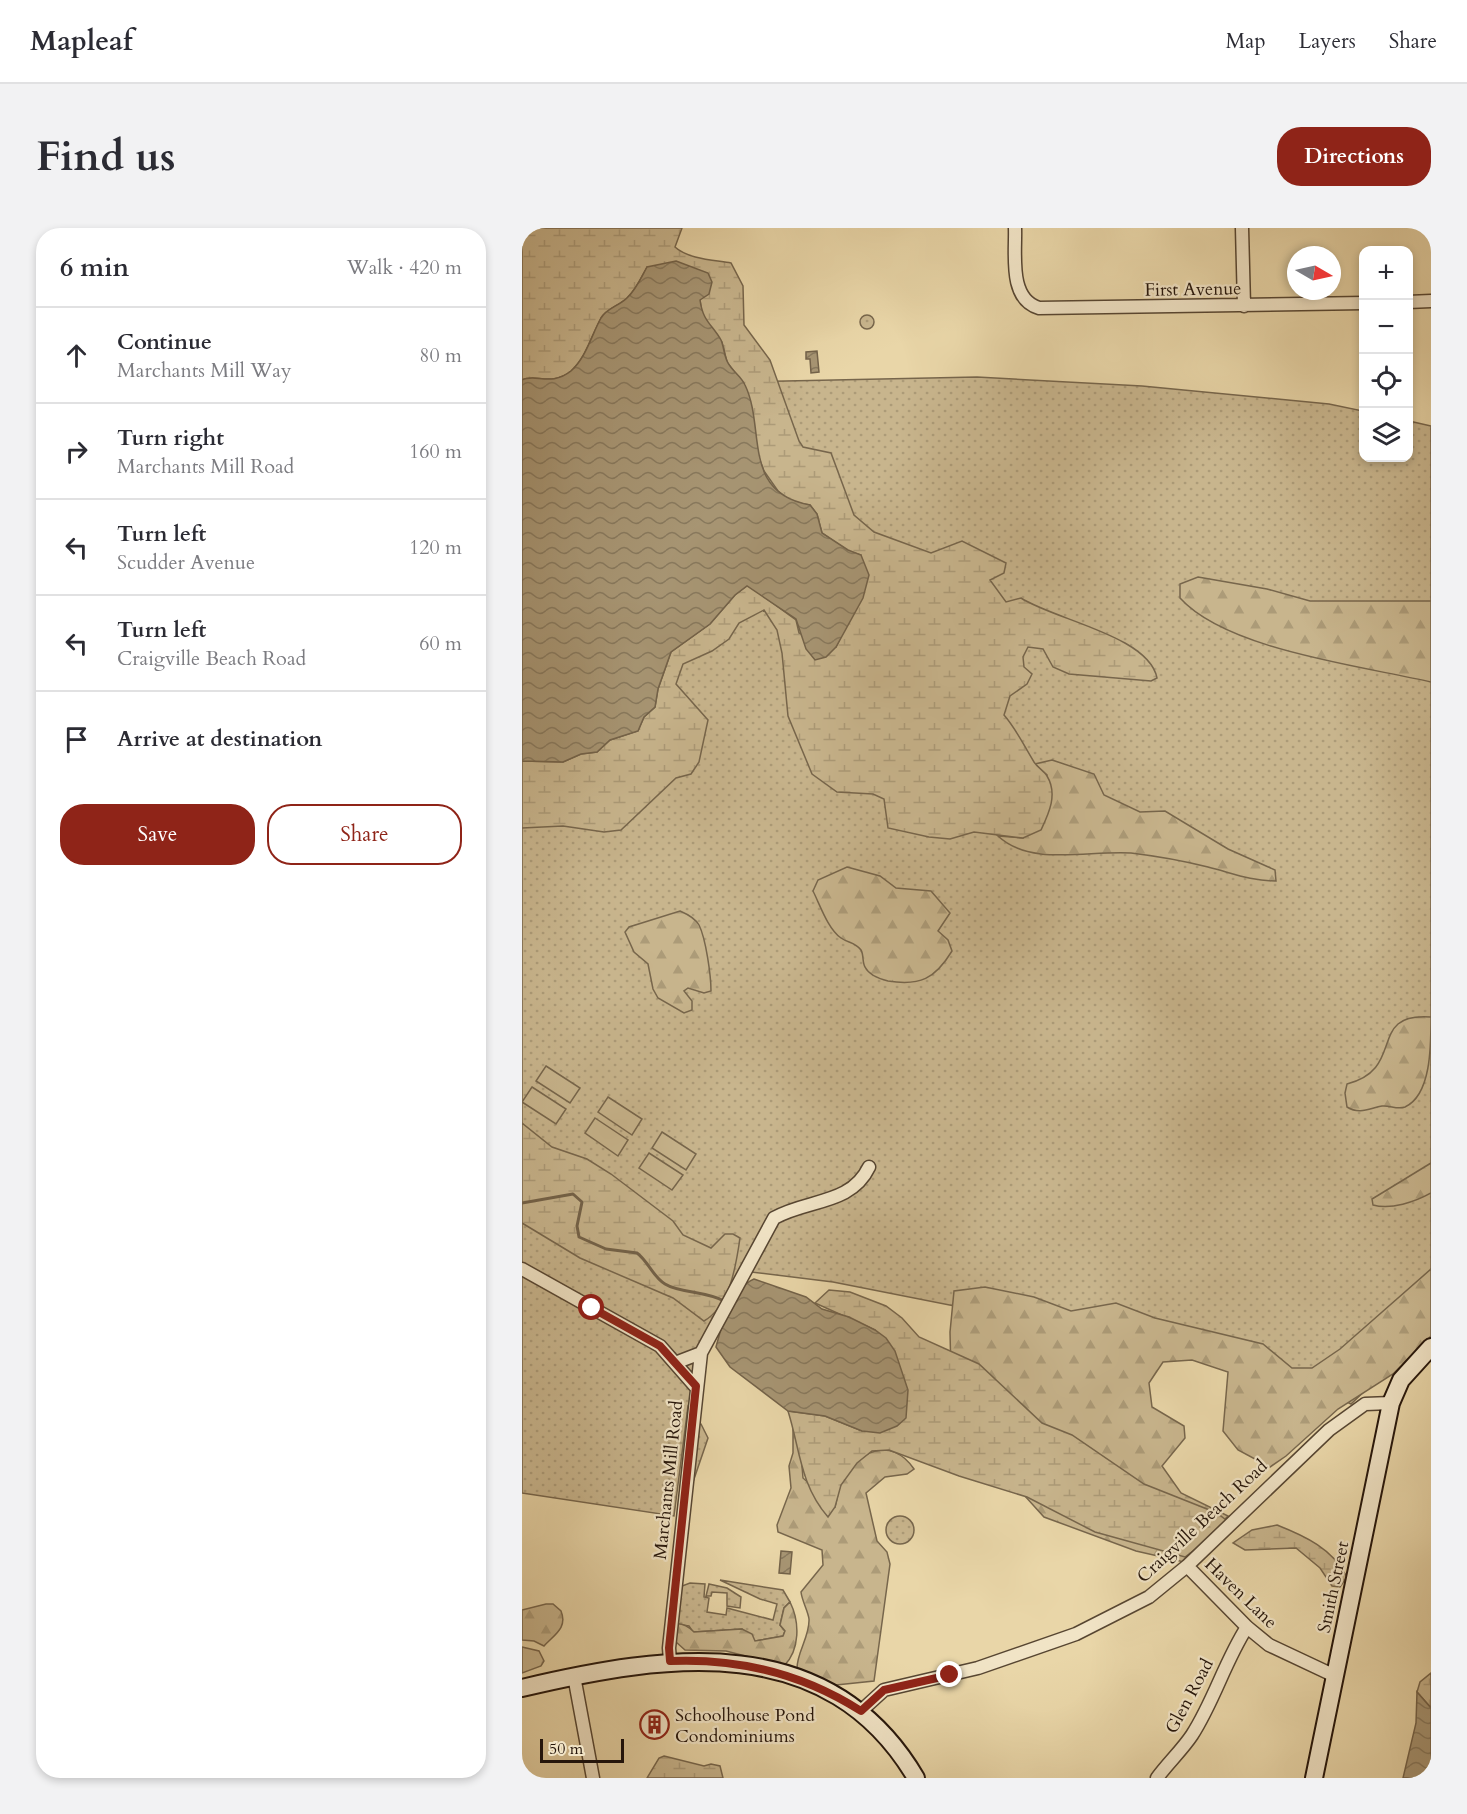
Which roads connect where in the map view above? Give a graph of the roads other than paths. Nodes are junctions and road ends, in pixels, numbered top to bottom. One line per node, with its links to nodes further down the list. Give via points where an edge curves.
1 (1015, 228): 6 (street, First Avenue, via 1018,285 1026,301 1039,308)
2 (1242, 228): 6 (street)
3 (1431, 301): 4 (street)
4 (1413, 302)
5 (1359, 303): 6 (street, First Avenue)
6 (1244, 306)
7 (869, 1167): 10 (street, Marchants Mill Road, via 850,1191 774,1218)
8 (522, 1269): 11 (street, via 660,1346)
9 (1431, 1347): 13 (main road, via 1401,1380)
10 (701, 1353): 11 (street); 12 (street, Marchants Mill Road)
11 (675, 1363): 12 (street)
12 (696, 1386): 16 (street, Marchants Mill Road)
13 (1391, 1403): 14 (street, Craigville Beach Road, via 1365,1404 1329,1430); 18 (main road, Smith Street)
14 (1187, 1566): 15 (street, Haven Lane); 20 (street, Craigville Beach Road, via 1149,1598 1096,1626 978,1668 884,1690)
15 (1247, 1627): 18 (street, Haven Lane, via 1269,1645); 23 (street, Glen Road, via 1192,1735)
16 (670, 1661): 17 (main road); 20 (main road, via 723,1662 787,1675 834,1694)
17 (574, 1676): 19 (main road); 21 (street)
18 (1335, 1676): 24 (main road, Smith Street)
19 (522, 1688)
20 (861, 1711): 22 (main road, via 894,1743)
21 (593, 1778)
22 (916, 1778)
23 (1157, 1778)
24 (1314, 1778)

